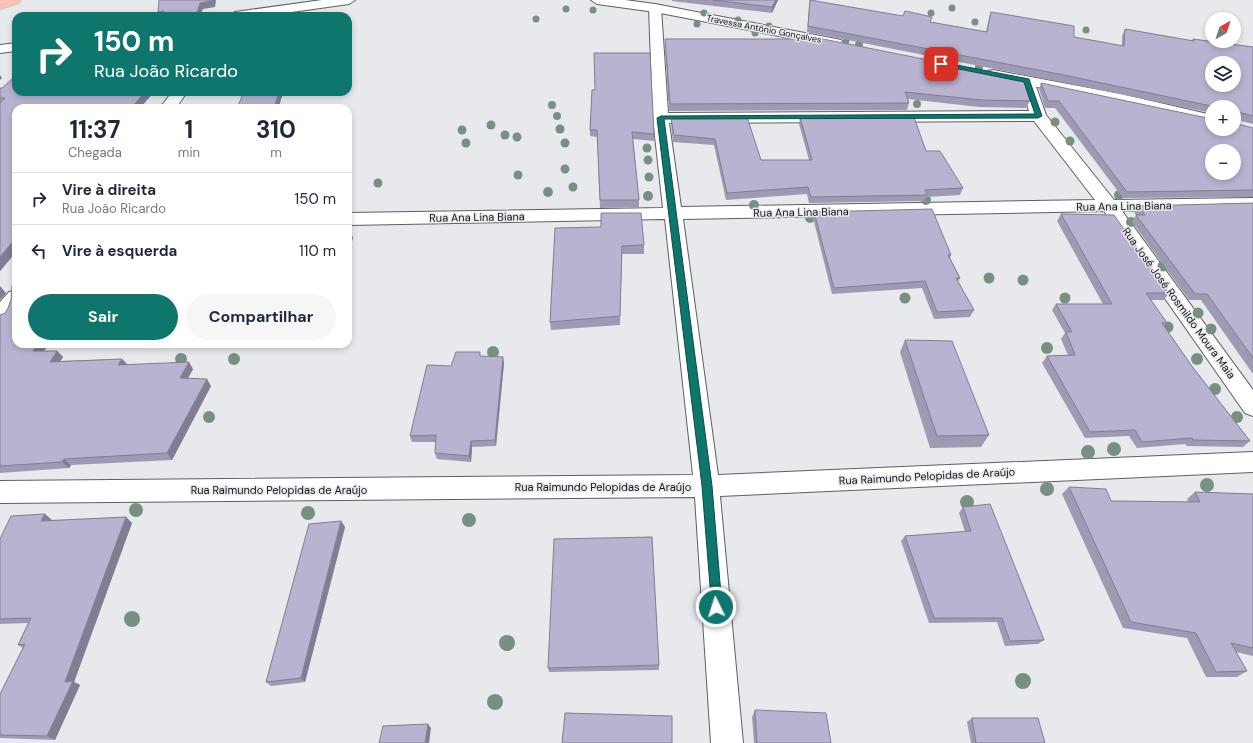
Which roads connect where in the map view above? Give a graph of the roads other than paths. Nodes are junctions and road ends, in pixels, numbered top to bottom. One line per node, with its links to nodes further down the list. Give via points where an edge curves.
1 (15, 0): 4 (highway)
2 (349, 0): 6 (street)
3 (597, 0): 5 (street, Travessa Antônio Gonçalves)
4 (0, 5)
5 (655, 8): 7 (street, Travessa Antônio Gonçalves); 13 (street)
6 (265, 12)
7 (846, 45)
8 (12, 48): 9 (street)
9 (0, 49)
10 (981, 72): 11 (street)
11 (1027, 81): 12 (street, Rua José José Rosmildo Moura Maia); 14 (street)
12 (1038, 116): 13 (street); 16 (street, Rua José José Rosmildo Moura Maia)
13 (661, 118): 17 (street)
14 (1205, 119)
15 (1253, 203): 16 (street, Rua Ana Lina Biana)
16 (1109, 206): 17 (street, Rua Ana Lina Biana); 21 (street, Rua José José Rosmildo Moura Maia)
17 (672, 214): 18 (street, Rua Ana Lina Biana); 23 (street)
18 (352, 219)
19 (12, 302): 20 (street)
20 (0, 316)
21 (1253, 407)
22 (1253, 462): 23 (street, Rua Raimundo Pelopidas de Araújo)
23 (707, 486): 24 (street, Rua Raimundo Pelopidas de Araújo); 25 (street)
24 (0, 492)
25 (727, 743)

